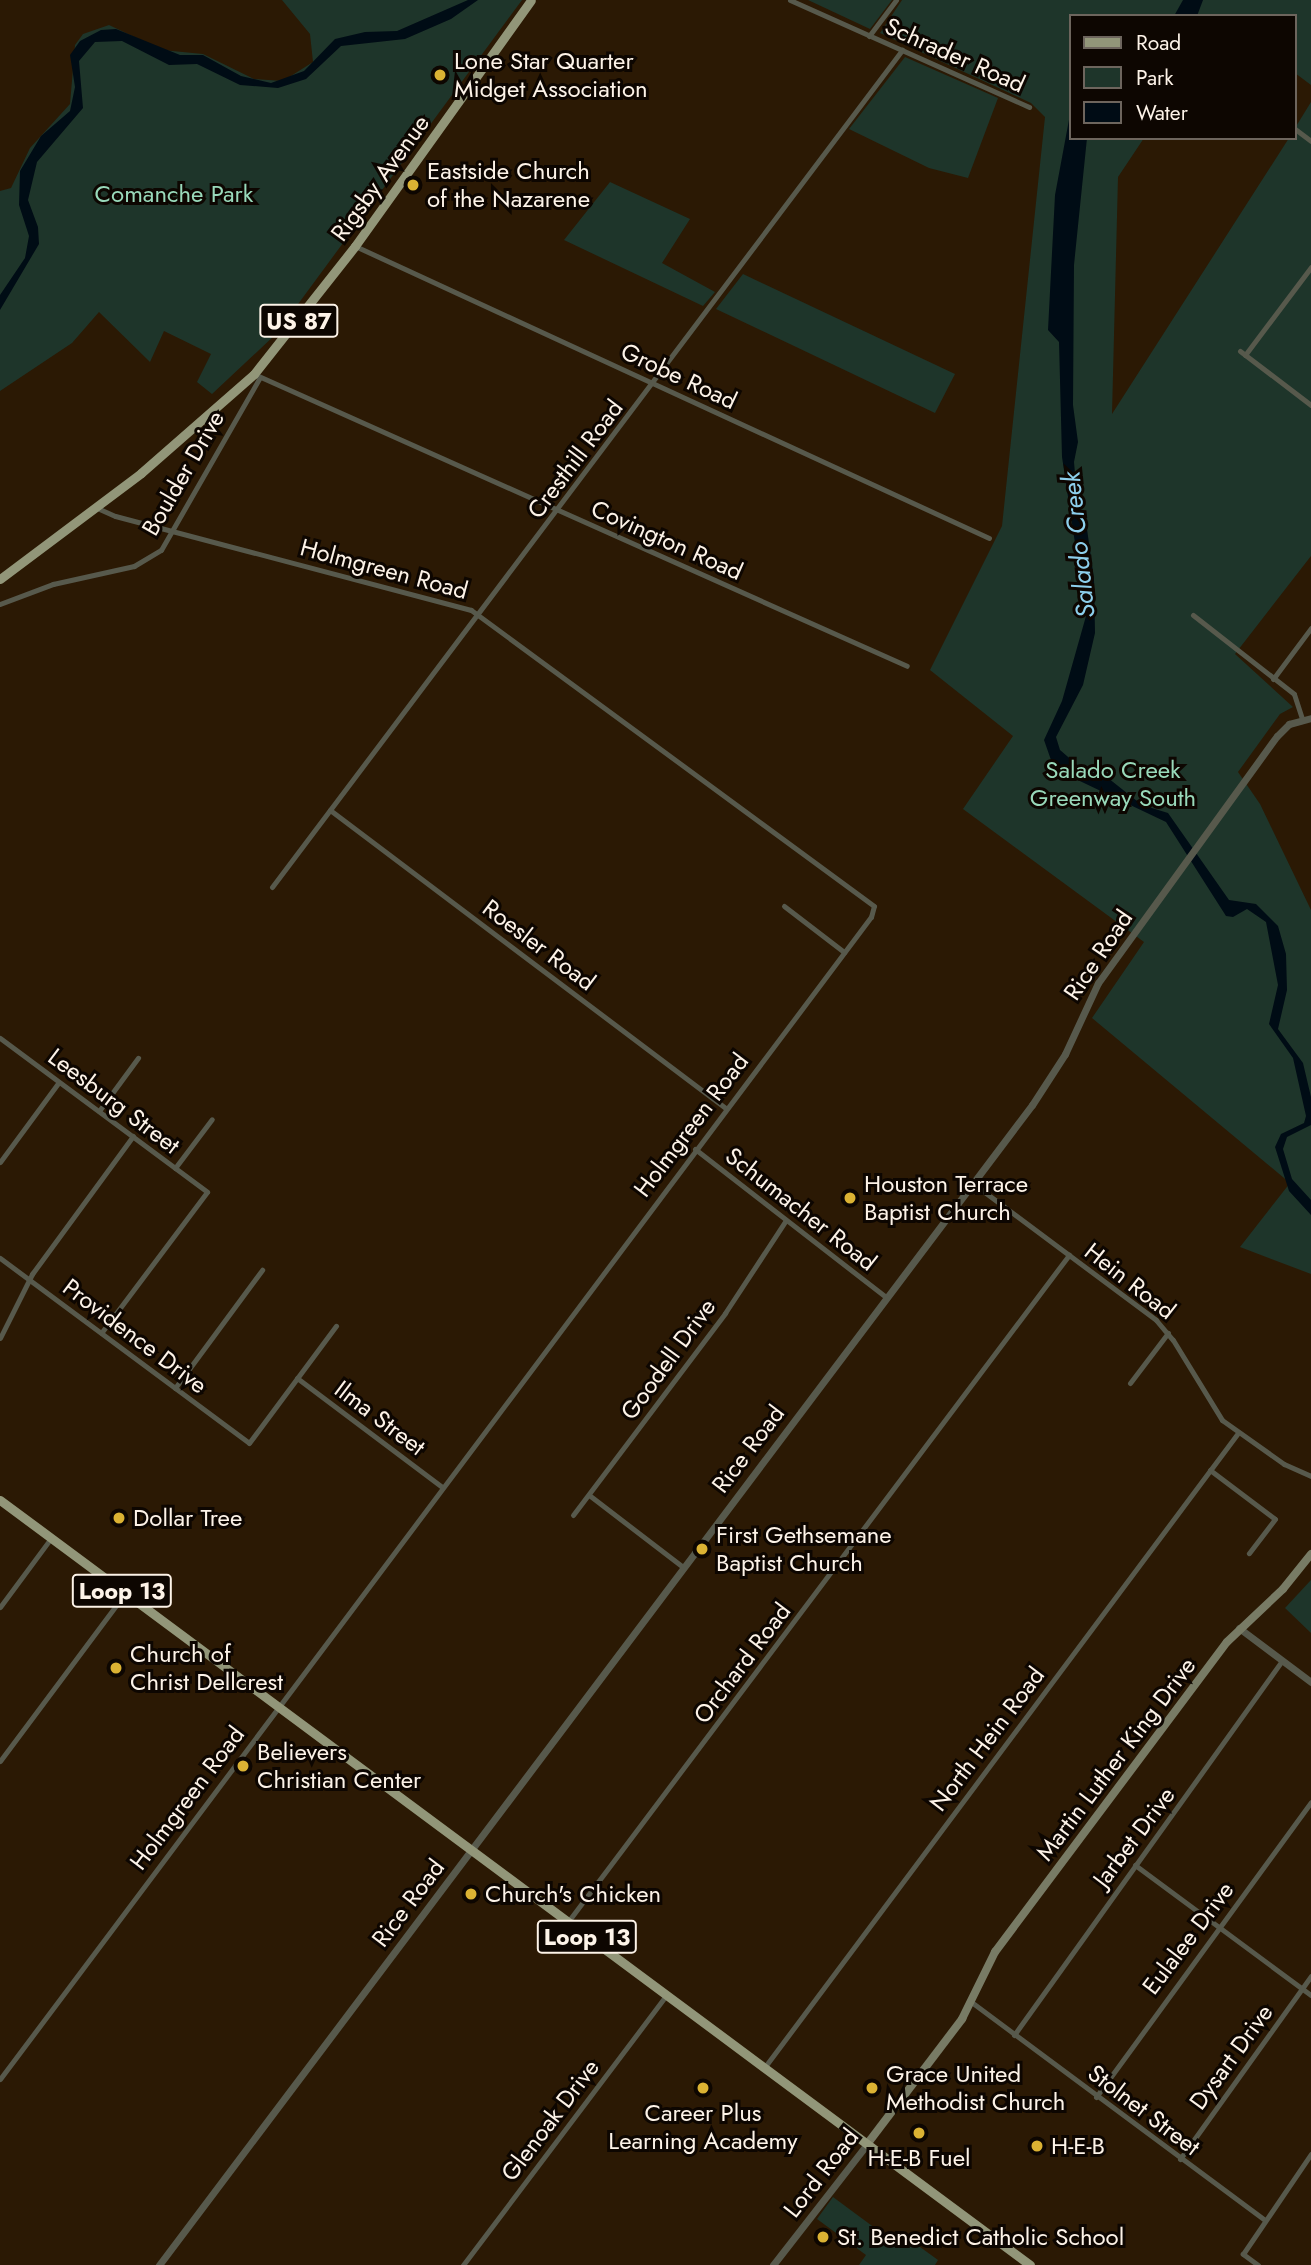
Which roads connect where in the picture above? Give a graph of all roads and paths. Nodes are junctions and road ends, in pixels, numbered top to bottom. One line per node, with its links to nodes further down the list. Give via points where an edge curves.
1 (531, 0): 7 (main road, Rigsby Avenue / US 87)
2 (790, 0): 4 (street, Schrader Road)
3 (896, 0): 4 (street)
4 (869, 36): 5 (street, Schrader Road)
5 (902, 50): 6 (street, Schrader Road); 10 (street, Cresthill Road)
6 (1029, 107)
7 (355, 246): 9 (main road, Rigsby Avenue / US 87); 10 (street, Grobe Road)
8 (1311, 267): 11 (street, via 1243,353)
9 (257, 375): 12 (main road, Rigsby Avenue / US 87); 13 (street, Covington Road); 14 (street, Boulder Drive)
10 (653, 383): 13 (street, Cresthill Road); 15 (street, Grobe Road)
11 (1311, 405)
12 (95, 507): 14 (street, Holmgreen Road); 16 (main road, Rigsby Avenue / US 87)
13 (558, 511): 18 (street, Cresthill Road); 21 (street, Covington Road)
14 (173, 531): 17 (street, Boulder Drive, via 153,556 134,566 53,584); 18 (street, Holmgreen Road)
15 (989, 538)
16 (0, 579)
17 (0, 604)
18 (480, 615): 24 (street, Cresthill Road); 27 (street, Holmgreen Road, via 869,900 874,906 871,916)
19 (1193, 615): 22 (street)
20 (1311, 628): 22 (street)
21 (907, 666)
22 (1273, 679): 23 (street, via 1294,694)
23 (1307, 718): 38 (street, Rice Road, via 1283,729 1259,760 1090,994 1045,1088)
24 (330, 810): 25 (street, Cresthill Road); 31 (street, Roesler Road)
25 (272, 887)
26 (784, 906): 27 (street)
27 (844, 952): 31 (street, Holmgreen Road)
28 (0, 1038): 30 (street, Leesburg Street)
29 (138, 1058): 32 (street)
30 (59, 1082): 32 (street, Leesburg Street); 36 (street)
31 (726, 1108): 35 (street, Holmgreen Road)
32 (99, 1111): 34 (street, Leesburg Street)
33 (212, 1119): 37 (street)
34 (133, 1136): 37 (street, Leesburg Street); 43 (street)
35 (695, 1149): 39 (street, Schumacher Road); 55 (street, Holmgreen Road)
36 (0, 1163)
37 (175, 1168): 46 (street, Leesburg Street, via 207,1192)
38 (971, 1182): 40 (street, Hein Road); 44 (street, Rice Road)
39 (786, 1220): 44 (street, Schumacher Road); 56 (street, Goodell Drive, via 725,1313)
40 (1069, 1255): 47 (street, Hein Road); 73 (street, Orchard Road)
41 (0, 1258): 43 (street, Providence Drive)
42 (262, 1270): 51 (street)
43 (29, 1279): 46 (street, Providence Drive); 48 (street)
44 (886, 1297): 62 (street, Rice Road)
45 (336, 1326): 49 (street)
46 (101, 1333): 51 (street, Providence Drive)
47 (1168, 1333): 50 (street); 52 (street, Hein Road, via 1211,1408)
48 (0, 1338)
49 (297, 1378): 51 (street, Providence Drive, via 249,1443); 55 (street, Ilma Street)
50 (1130, 1383)
51 (175, 1388)
52 (1238, 1433): 53 (street, North Hein Road); 54 (street, Hein Road)
53 (1210, 1470): 60 (street, via 1275,1519); 81 (street, North Hein Road)
54 (1311, 1476)
55 (442, 1487): 68 (street, Holmgreen Road)
56 (589, 1495): 58 (street, Goodell Drive); 62 (street)
57 (0, 1500): 59 (main road, Loop 13)
58 (573, 1516)
59 (51, 1538): 63 (main road, Loop 13); 64 (street)
60 (1250, 1553)
61 (1311, 1554): 65 (main road, Martin Luther King Drive, via 1283,1589)
62 (683, 1567): 71 (street, Rice Road)
63 (125, 1593): 68 (main road, Loop 13); 69 (street)
64 (0, 1606)
65 (1239, 1628): 66 (street); 79 (main road, Martin Luther King Drive, via 995,1952)
66 (1282, 1660): 67 (street); 72 (street, Jarbet Drive)
67 (1311, 1682)
68 (278, 1707): 71 (main road, Loop 13); 82 (street, Holmgreen Road)
69 (0, 1761)
70 (1311, 1802): 74 (street, Eulalee Drive)
71 (470, 1851): 73 (main road, Loop 13); 88 (street, Rice Road)
72 (1135, 1865): 74 (street); 80 (street, Jarbet Drive)
73 (567, 1923): 77 (main road, Loop 13)
74 (1218, 1927): 76 (street); 83 (street, Eulalee Drive)
75 (1311, 1976): 76 (street, Dysart Drive)
76 (1302, 1989): 78 (street); 86 (street, Dysart Drive)
77 (666, 1996): 81 (main road, Loop 13); 89 (street, Glenoak Drive)
78 (1311, 1996)
79 (970, 2001): 80 (street, Stolnet Street); 84 (main road, Lord Road, via 957,2026)
80 (1014, 2035): 83 (street, Stolnet Street)
81 (764, 2068): 84 (main road, Loop 13)
82 (0, 2079)
83 (1096, 2097): 86 (street, Stolnet Street)
84 (868, 2143): 90 (street, Lord Road); 91 (main road, Loop 13)
85 (1311, 2154): 87 (street)
86 (1180, 2159): 87 (street, Stolnet Street)
87 (1264, 2219): 92 (street, via 1243,2253)
88 (159, 2265)
89 (463, 2265)
90 (773, 2265)
91 (1030, 2265)
92 (1258, 2265)

